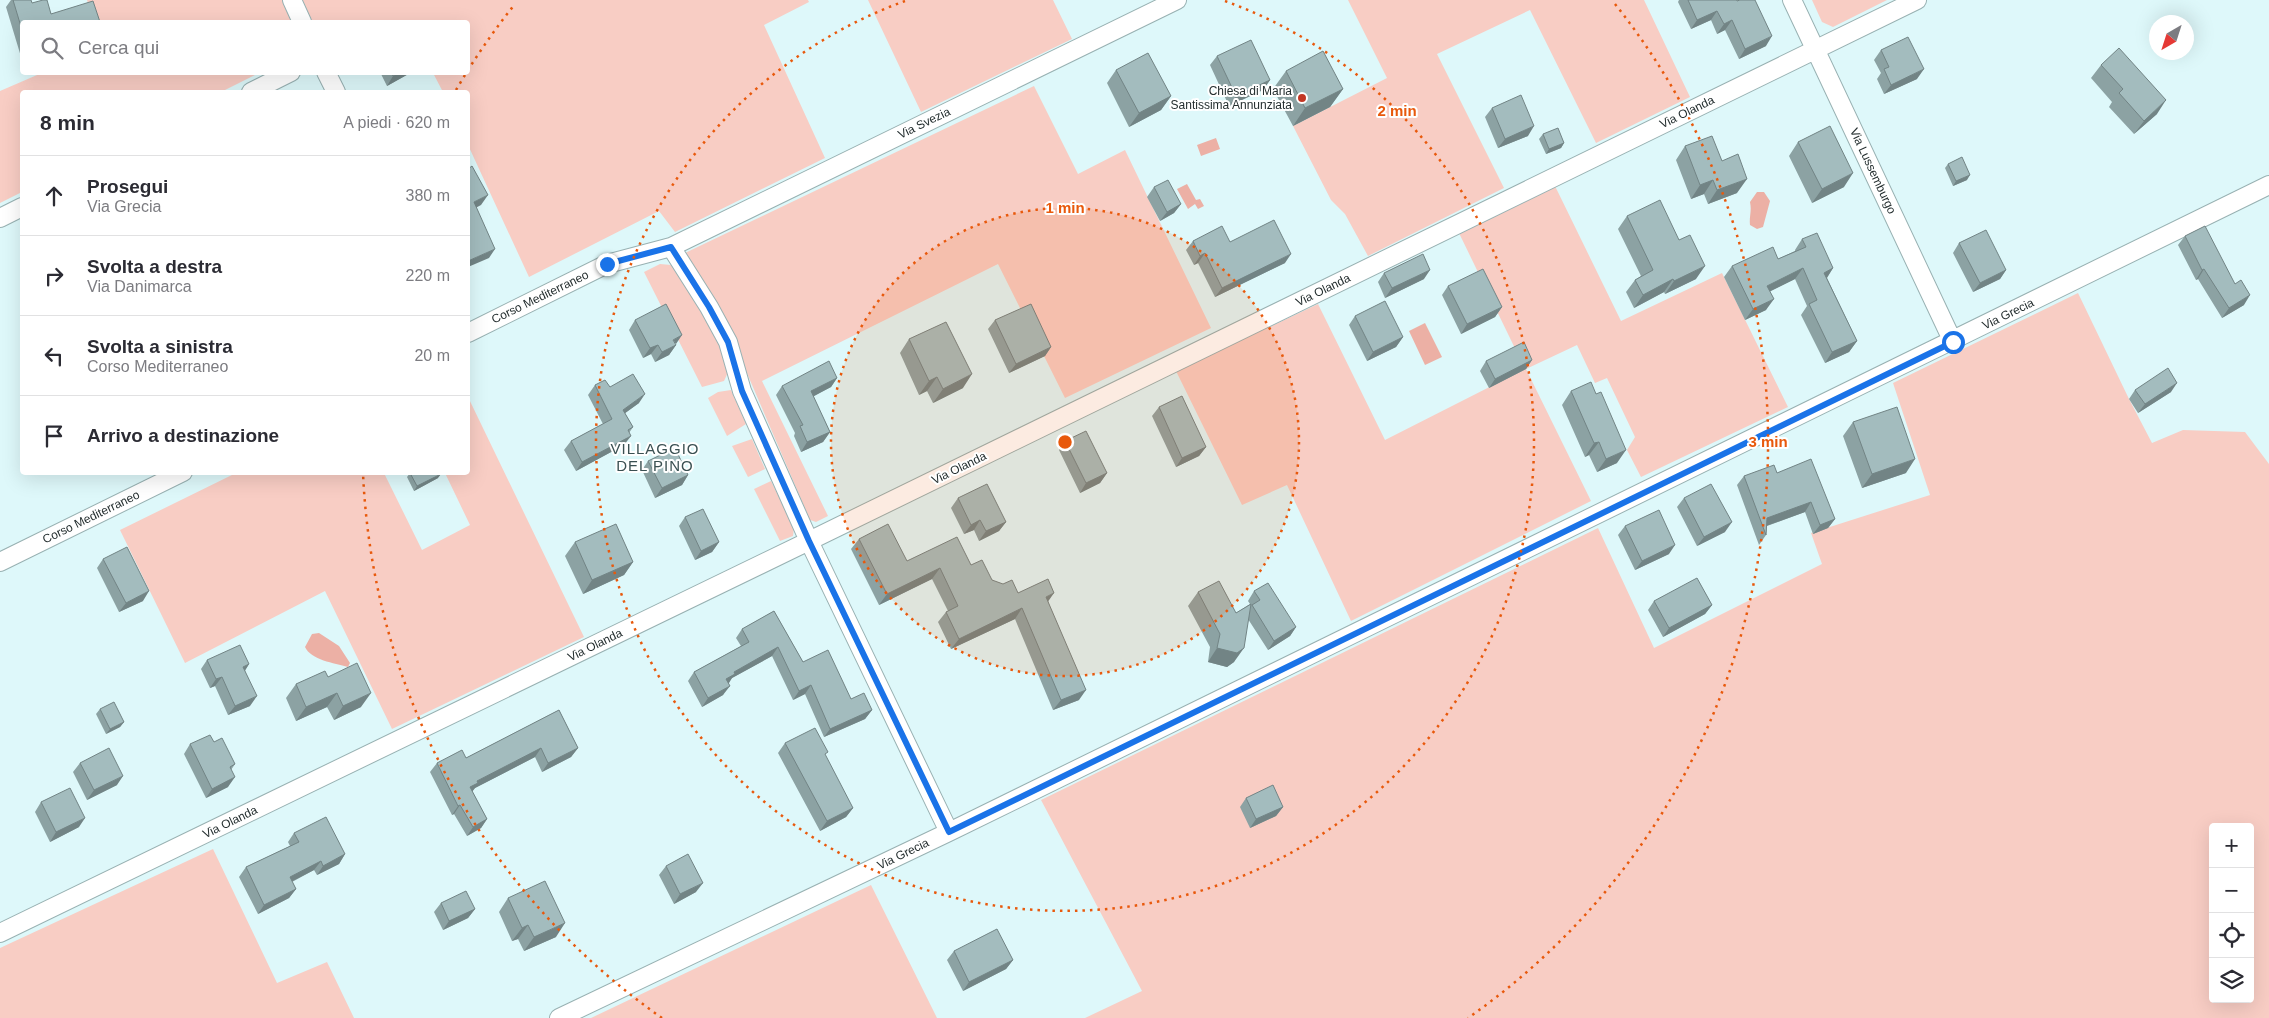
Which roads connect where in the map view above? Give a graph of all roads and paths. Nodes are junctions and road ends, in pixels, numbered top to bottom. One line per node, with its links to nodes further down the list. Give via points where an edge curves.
1 (292, 0): 5 (street)
2 (1177, 0): 14 (street, Via Svezia)
3 (1792, 0): 6 (street, Via Lussemburgo)
4 (1917, 0): 6 (street, Via Olanda)
5 (301, 20)
6 (1816, 49): 16 (street, Via Lussemburgo); 18 (street, Via Olanda)
7 (285, 75): 9 (street)
8 (328, 75): 10 (street)
9 (255, 90)
10 (335, 90)
11 (2269, 185): 16 (street, Via Grecia)
12 (20, 208): 13 (street)
13 (0, 218)
14 (671, 247): 15 (street, Corso Mediterraneo, via 607,264); 18 (street, via 728,342 742,391)
15 (470, 332)
16 (1953, 342): 20 (street, Via Grecia)
17 (177, 475): 19 (street, Corso Mediterraneo)
18 (809, 541): 20 (street); 21 (street, Via Olanda)
19 (0, 562)
20 (949, 832): 22 (street, Via Grecia)
21 (0, 933)
22 (559, 1018)

